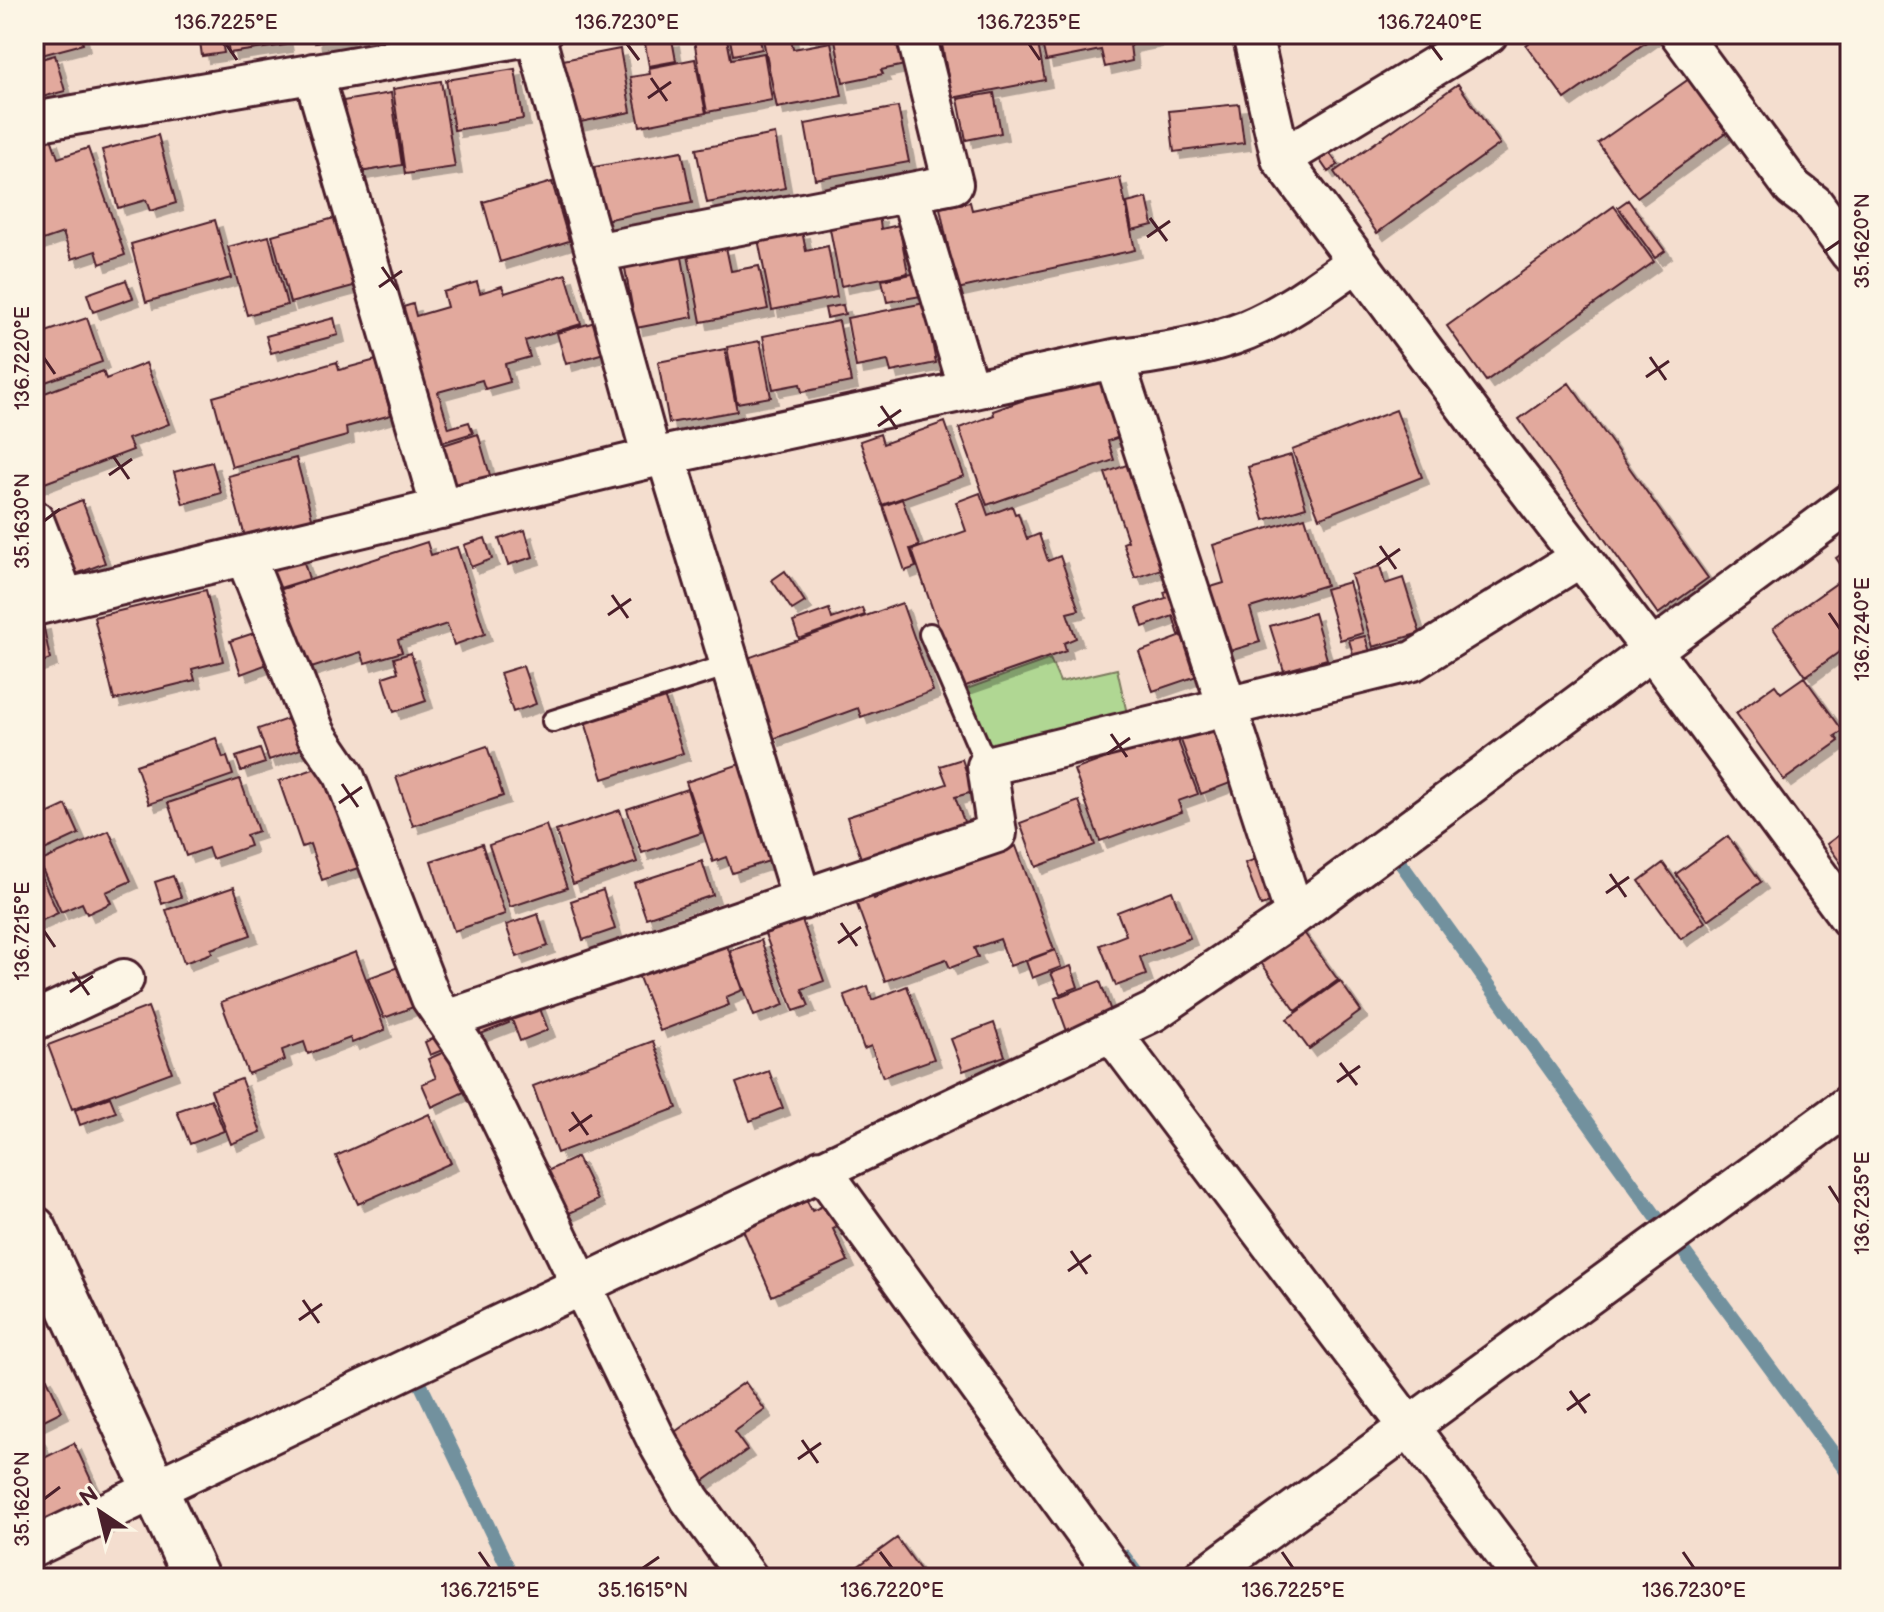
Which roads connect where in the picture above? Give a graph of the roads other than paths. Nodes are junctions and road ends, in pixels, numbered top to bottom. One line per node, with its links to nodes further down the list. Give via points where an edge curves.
1 (537, 34): 6 (street); 10 (street)
2 (916, 34): 9 (street, via 953,184)
3 (1252, 34): 8 (street)
4 (1488, 34): 8 (street)
5 (1680, 34): 11 (street, via 1793,188 1814,204)
6 (313, 73): 7 (street); 17 (street)
7 (34, 122)
8 (1281, 159): 12 (street)
9 (910, 193): 10 (street); 14 (street)
10 (595, 253): 15 (street)
11 (1850, 253)
12 (1357, 262): 13 (street, via 1246,331); 20 (street)
13 (1114, 359): 14 (street); 25 (street)
14 (969, 390): 15 (street)
15 (659, 457): 17 (street); 24 (street)
16 (1850, 503): 23 (street)
17 (441, 509): 19 (street)
18 (34, 520): 21 (street)
19 (245, 556): 21 (street); 32 (street, via 316,734 344,775 431,998)
20 (1581, 557): 23 (street); 25 (street, via 1413,661)
21 (49, 601)
22 (930, 634): 27 (lane)
23 (1651, 649): 29 (street); 30 (street)
24 (729, 665): 26 (lane); 28 (street)
25 (1227, 706): 27 (street); 29 (street)
26 (553, 721)
27 (987, 766): 28 (street, via 997,833)
28 (802, 900): 32 (street)
29 (1295, 915): 34 (street, via 1153,1012)
30 (1850, 919)
31 (124, 979): 33 (street)
32 (446, 1020): 38 (street, via 468,1052)
33 (34, 1021)
34 (1111, 1032): 36 (street); 39 (street)
35 (1850, 1104): 39 (street)
36 (821, 1169): 38 (street); 44 (street)
37 (34, 1229): 40 (main road)
38 (579, 1284): 40 (street); 43 (street, via 690,1499)
39 (1411, 1427): 45 (street); 46 (street)
40 (155, 1488): 41 (street); 42 (main road)
41 (34, 1547)
42 (196, 1578)
43 (748, 1578)
44 (1118, 1578)
45 (1202, 1578)
46 (1523, 1578)

